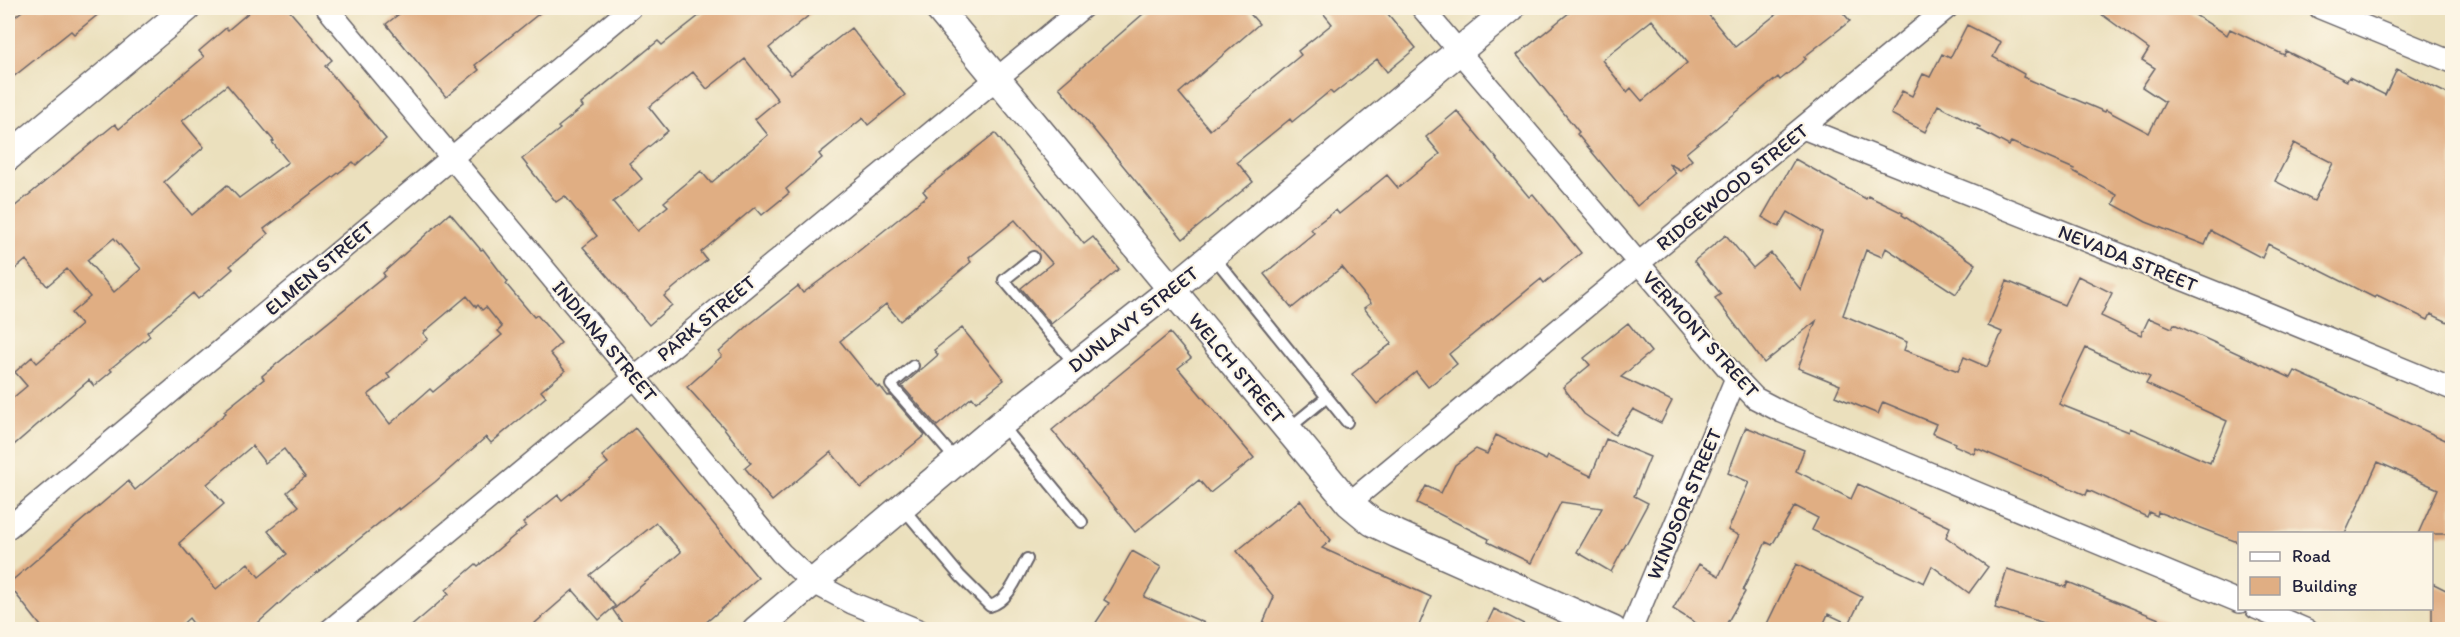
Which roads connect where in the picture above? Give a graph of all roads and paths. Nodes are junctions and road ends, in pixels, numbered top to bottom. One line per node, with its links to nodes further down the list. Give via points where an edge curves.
1 (187, 8): 14 (street)
2 (327, 8): 15 (street, INDIANA STREET)
3 (631, 8): 15 (street, ELMEN STREET)
4 (938, 8): 12 (street, WELCH STREET)
5 (1082, 8): 12 (street, PARK STREET)
6 (1422, 8): 10 (street, VERMONT STREET)
7 (1510, 8): 10 (street, DUNLAVY STREET)
8 (1947, 8): 13 (street, RIDGEWOOD STREET)
9 (2320, 8): 11 (street)
10 (1458, 51): 16 (street, DUNLAVY STREET); 18 (street, VERMONT STREET)
11 (2452, 62)
12 (996, 78): 19 (street, WELCH STREET); 22 (street, PARK STREET)
13 (1803, 128): 18 (street, RIDGEWOOD STREET); 24 (street, NEVADA STREET)
14 (8, 157)
15 (452, 157): 22 (street, INDIANA STREET); 33 (street, ELMEN STREET)
16 (1212, 256): 19 (street, DUNLAVY STREET); 25 (lane)
17 (1033, 257): 20 (lane, via 1004,280)
18 (1637, 264): 23 (street, VERMONT STREET); 30 (street, RIDGEWOOD STREET)
19 (1172, 289): 20 (street, DUNLAVY STREET); 28 (street, WELCH STREET)
20 (1076, 365): 27 (street, DUNLAVY STREET)
21 (913, 366): 29 (lane, via 891,385)
22 (635, 378): 35 (street, INDIANA STREET, via 781,553); 38 (street, PARK STREET)
23 (1736, 378): 36 (street, VERMONT STREET, via 1755,398 1782,412); 42 (street, WINDSOR STREET)
24 (2452, 389)
25 (1327, 397): 26 (lane); 28 (lane)
26 (1347, 422)
27 (1001, 424): 29 (street, DUNLAVY STREET); 32 (lane)
28 (1288, 429): 30 (street, WELCH STREET)
29 (957, 461): 31 (street, DUNLAVY STREET)
30 (1349, 503): 41 (street, WELCH STREET, via 1372,522 1396,534)
31 (901, 507): 34 (lane, via 990,606 1006,597); 35 (street, DUNLAVY STREET)
32 (1082, 522)
33 (8, 528)
34 (1027, 559)
35 (812, 582): 39 (street, DUNLAVY STREET); 40 (street, INDIANA STREET)
36 (2238, 601)
37 (2258, 610): 43 (street)
38 (330, 630)
39 (756, 630)
40 (918, 630)
41 (1613, 630)
42 (1631, 630)
43 (2307, 630)

